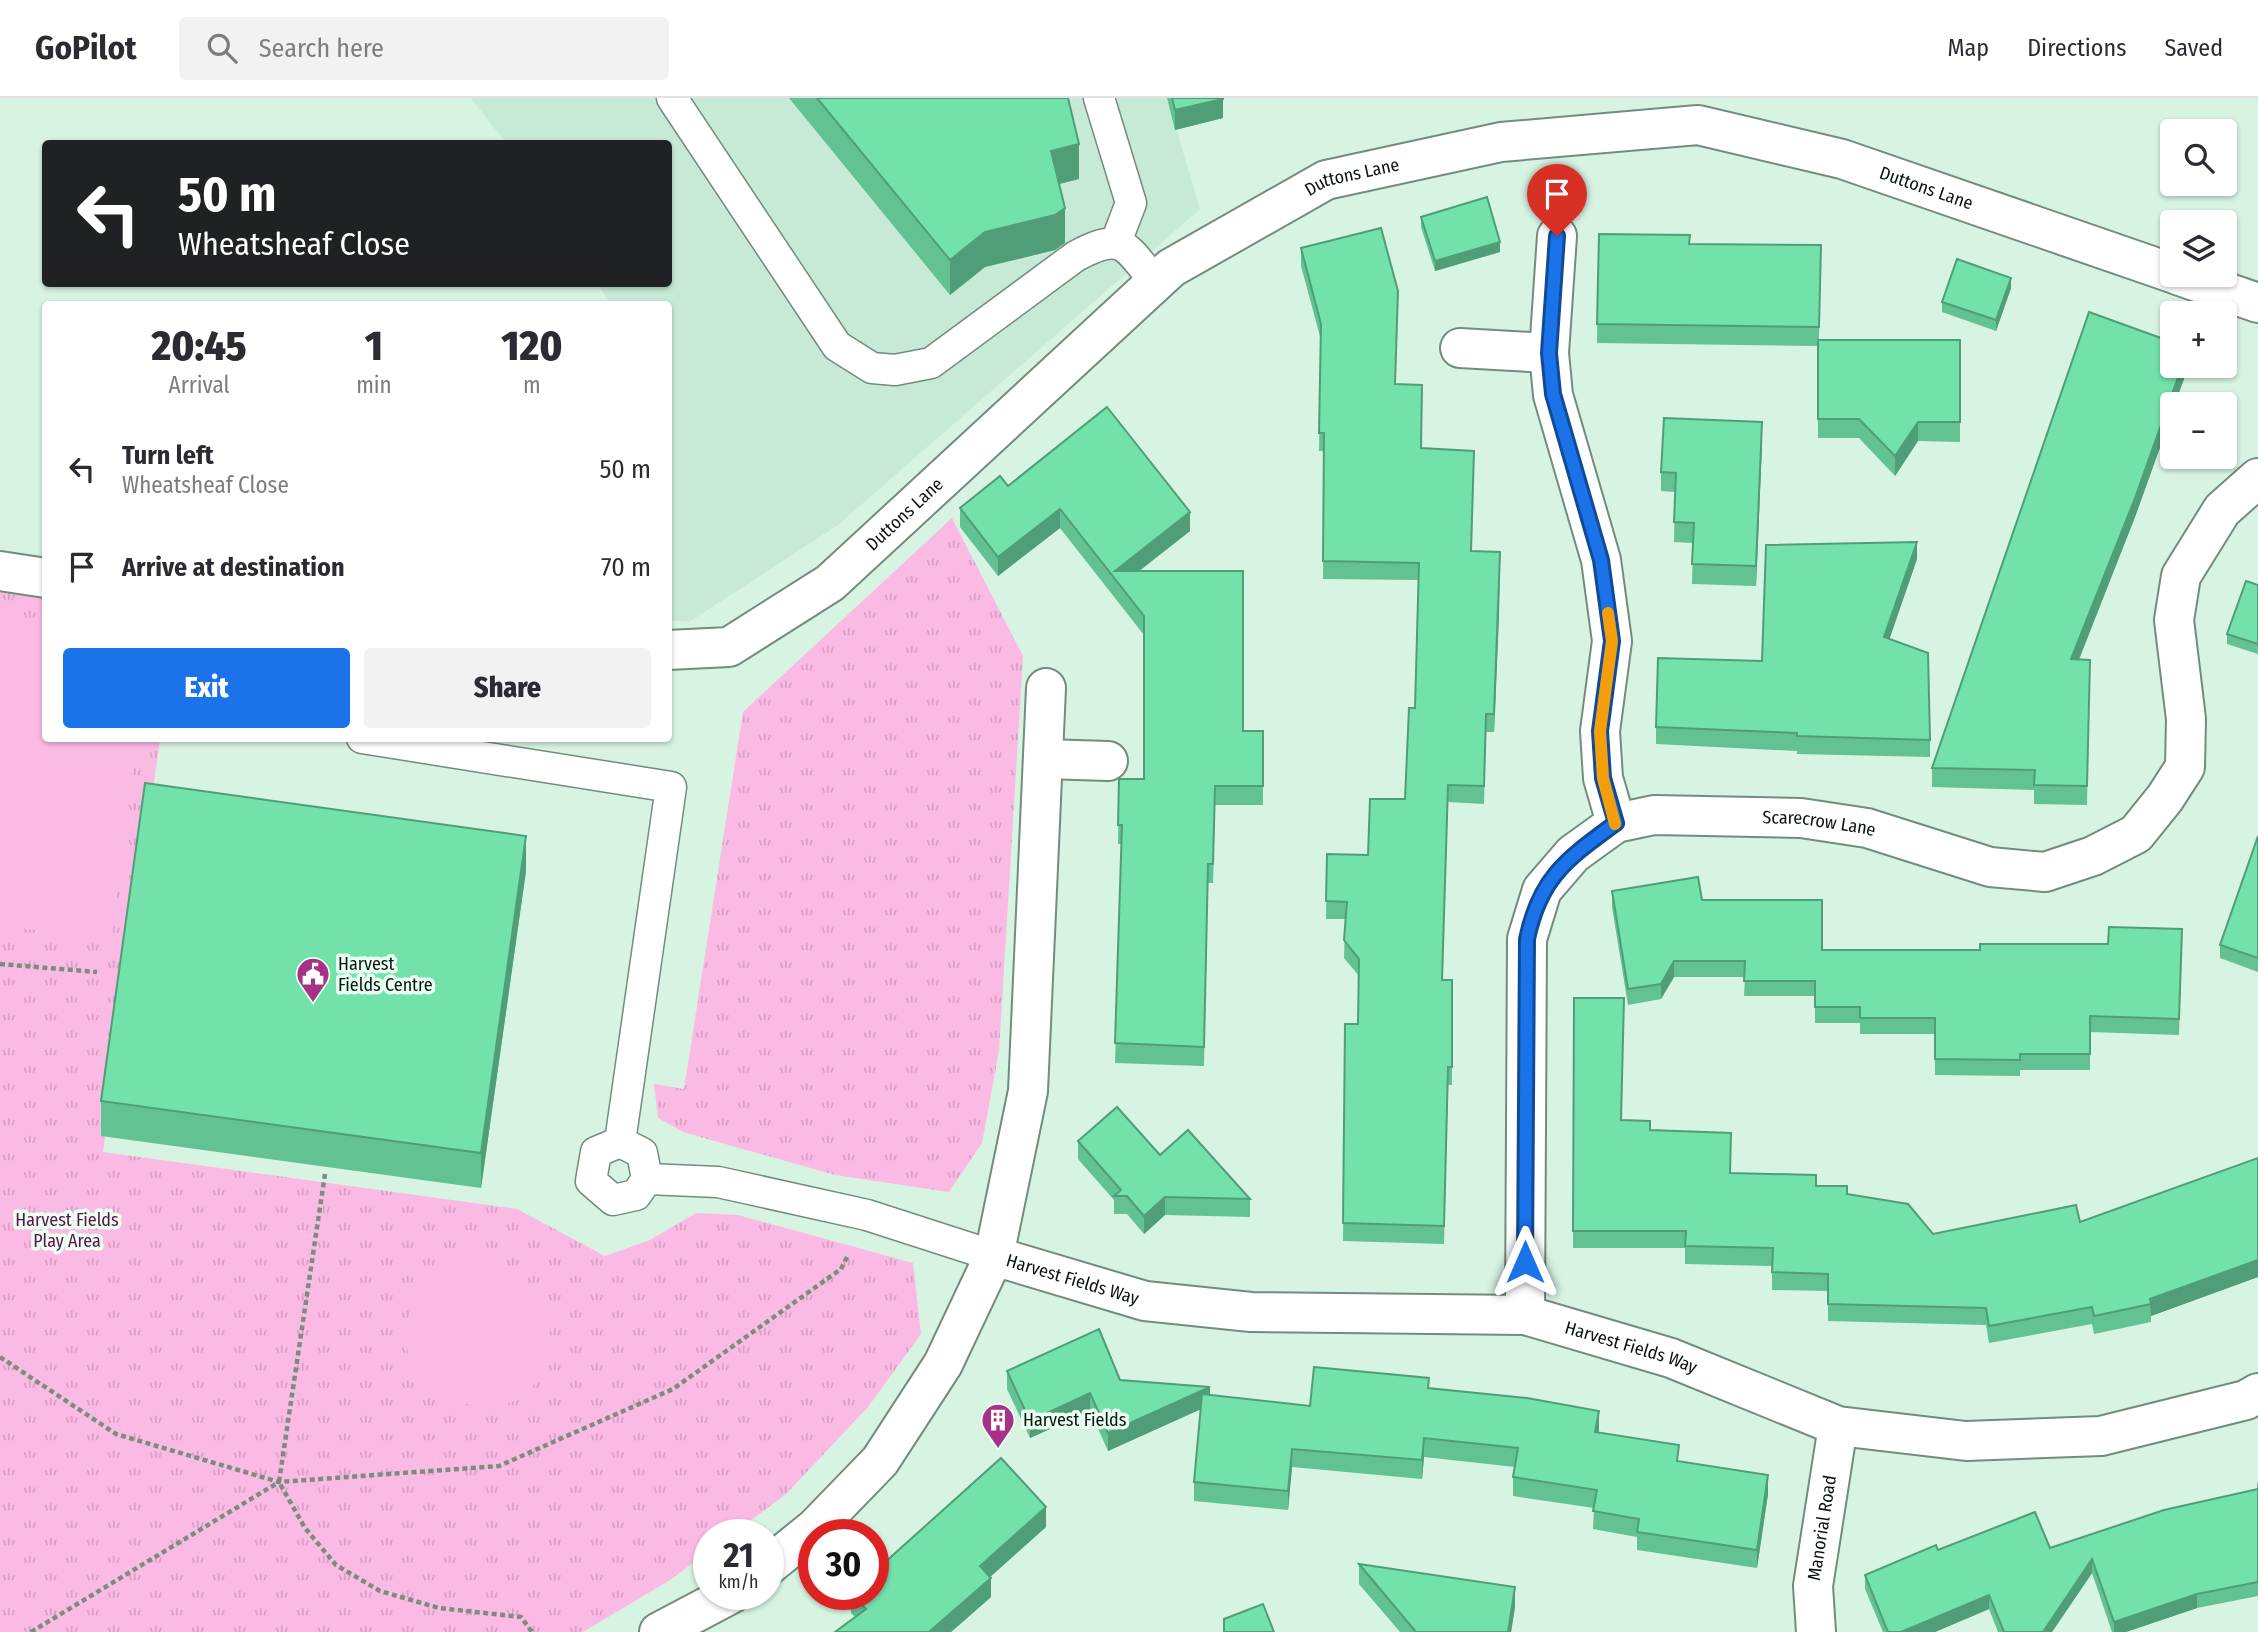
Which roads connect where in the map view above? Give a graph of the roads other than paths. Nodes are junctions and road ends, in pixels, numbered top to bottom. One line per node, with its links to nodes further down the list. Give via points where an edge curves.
1 (672, 98): 4 (lane, via 837,346 872,368 895,370 931,363 1076,256 1100,243)
2 (1099, 98): 4 (lane, via 1130,203)
3 (1557, 236): 10 (street)
4 (1116, 242): 6 (lane, via 1130,251)
5 (2160, 269): 6 (street, Duttons Lane, via 1842,159 1698,125 1501,142 1326,180 1171,268)
6 (1155, 282): 14 (street, Duttons Lane, via 830,583 729,646)
7 (2212, 287): 8 (street, Duttons Lane)
8 (2258, 303)
9 (1460, 348): 10 (street)
10 (1549, 353): 19 (street, via 1553,394 1601,560 1612,641 1600,731 1602,766)
11 (2258, 478): 19 (street, Scarecrow Lane, via 2222,510 2180,576 2174,620 2186,719 2185,767 2136,834 2093,856 2045,872 1990,867 1867,828 1801,818 1654,815)
12 (0, 571): 13 (street)
13 (42, 577)
14 (672, 650)
15 (1046, 688): 17 (street, Harvest Fields Way)
16 (387, 742): 20 (lane, via 671,787)
17 (1044, 759): 18 (street); 22 (street, Harvest Fields Way, via 1028,1091)
18 (1108, 761)
19 (1616, 823): 23 (street, Scarecrow Lane, via 1573,854 1542,890 1527,939)
20 (620, 1142): 21 (lane, via 642,1153); 21 (lane, via 596,1152 591,1181 613,1200 636,1195)
21 (647, 1179): 22 (lane, via 718,1182 867,1215)
22 (994, 1256): 23 (street, Harvest Fields Way, via 1145,1301 1251,1312); 26 (street, Harvest Fields Way, via 943,1364 880,1461)
23 (1525, 1315): 25 (street, Harvest Fields Way, via 1671,1358)
24 (2258, 1393): 25 (street, Harvest Fields Way, via 2246,1400 2101,1436 1966,1441)
25 (1838, 1426): 29 (street, Manorial Road, via 1814,1586)
26 (784, 1553)
27 (701, 1610): 28 (street)
28 (659, 1632)
29 (1816, 1632)

